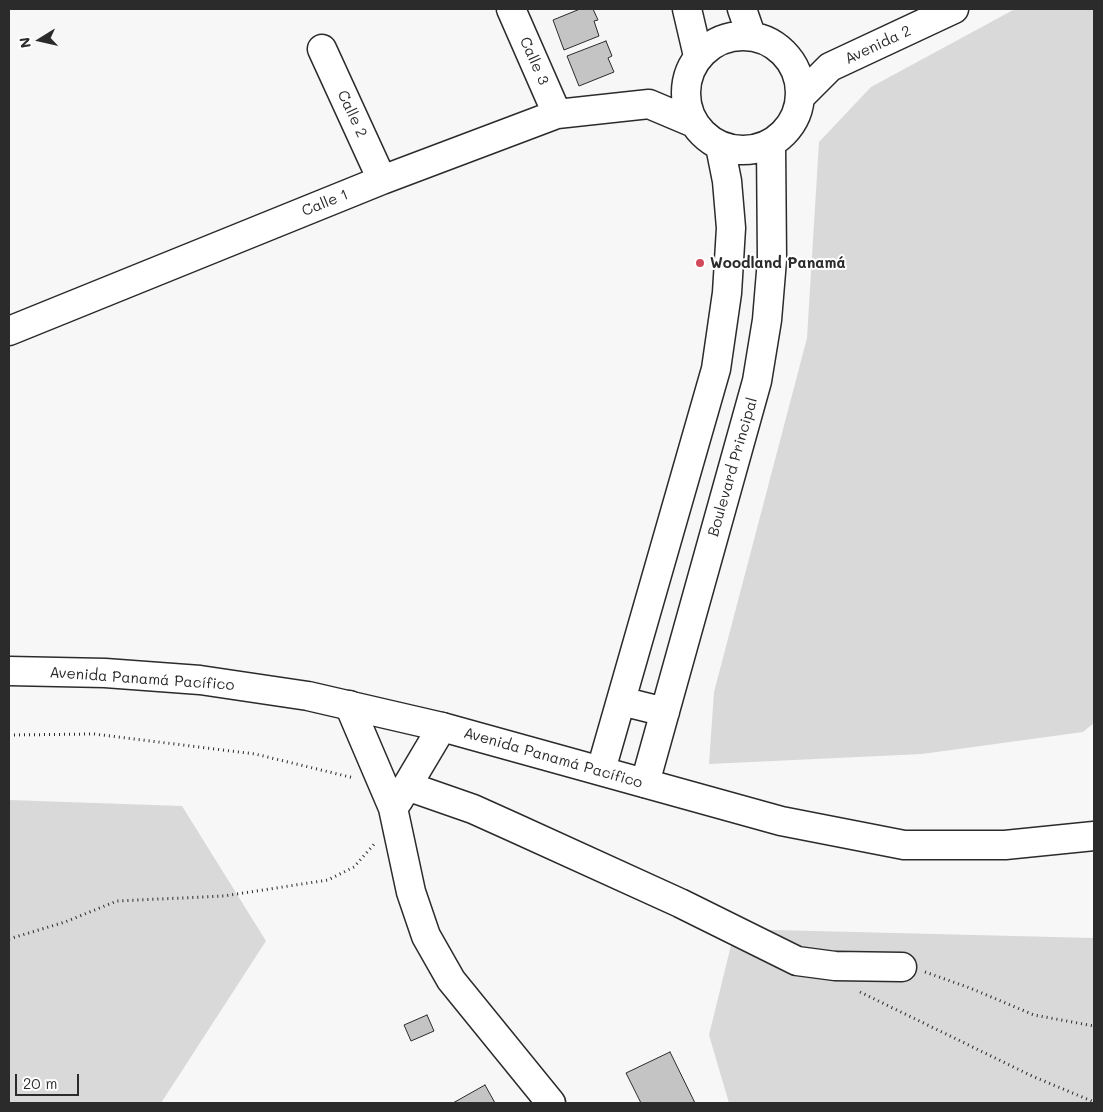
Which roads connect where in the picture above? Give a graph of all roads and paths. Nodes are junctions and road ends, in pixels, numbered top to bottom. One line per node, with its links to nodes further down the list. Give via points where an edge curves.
1 (511, 9): 12 (street, Calle 3)
2 (686, 9): 8 (street)
3 (742, 9): 5 (street)
4 (954, 9): 9 (street, Avenida 2)
5 (751, 35): 7 (street, via 771,42); 8 (street, via 732,36 713,43)
6 (322, 49): 16 (street, Calle 2)
7 (788, 56): 9 (street, Avenida 2); 10 (street, via 798,75)
8 (694, 64): 11 (street); 13 (street, via 686,89 687,106)
9 (830, 67): 10 (street, Avenida 2)
10 (801, 96): 14 (street, via 797,114 787,130)
11 (649, 104): 12 (street, Calle 1); 13 (street, Calle 1)
12 (557, 114): 16 (street, Calle 1)
13 (694, 123): 15 (street, via 706,137)
14 (771, 144): 15 (street, via 738,150); 19 (street, Boulevard Principal, via 772,260 767,320 757,381)
15 (720, 146): 18 (street, via 731,228 727,293 716,369)
16 (382, 180): 17 (street, Calle 1)
17 (9, 331)
18 (672, 525): 19 (street); 21 (street)
19 (714, 535): 23 (street, Boulevard Principal)
20 (9, 671): 22 (street, Avenida Panamá Pacífico, via 105,673 200,680)
21 (621, 701): 23 (street); 26 (street)
22 (349, 705): 24 (street, Avenida Panamá Pacífico); 28 (street)
23 (665, 712): 27 (street, Boulevard Principal)
24 (442, 727): 26 (street, Avenida Panamá Pacífico); 28 (street)
25 (9, 735): 28 (path, via 94,734 255,754)
26 (601, 770): 27 (street, Avenida Panamá Pacífico)
27 (645, 783): 29 (street, Avenida Panamá Pacífico, via 781,821 904,846 1004,845)
28 (395, 793): 30 (path, via 373,846 354,867 328,880 224,896 116,901 64,922); 31 (street, via 472,809 680,902 797,961 835,966); 35 (street, via 411,892 426,936 451,980)
29 (1094, 836)
30 (9, 938)
31 (902, 967): 33 (path, via 954,982 1034,1015)
32 (858, 991): 34 (path, via 1032,1076)
33 (1094, 1026)
34 (1094, 1102)
35 (551, 1103)

